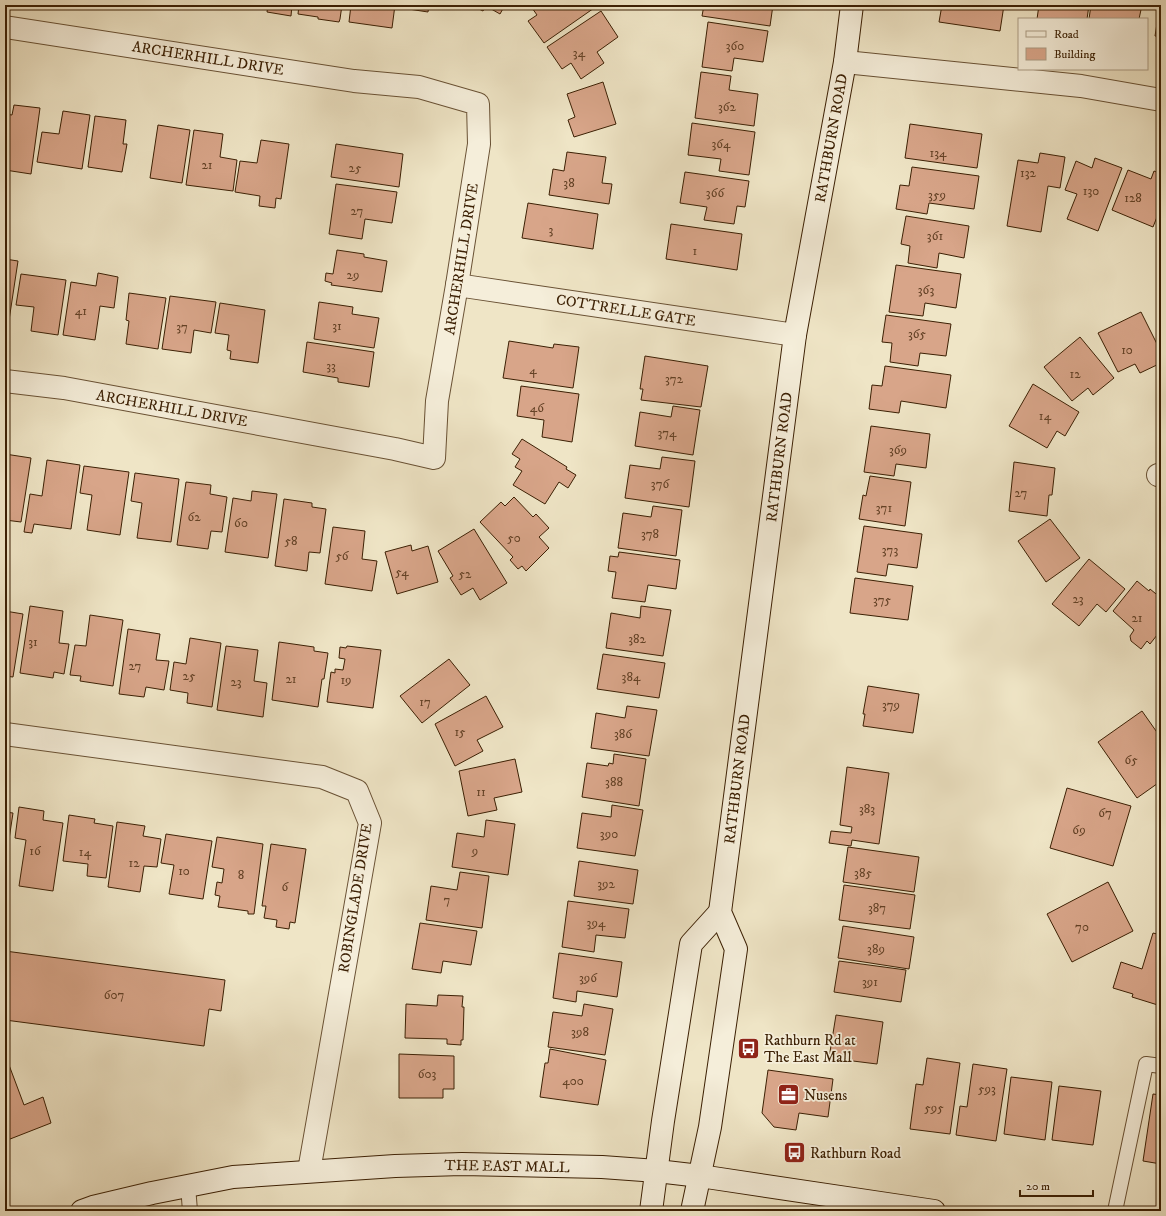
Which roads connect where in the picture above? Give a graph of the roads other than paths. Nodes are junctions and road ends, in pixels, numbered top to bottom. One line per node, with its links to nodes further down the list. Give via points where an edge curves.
1 (852, 5): 3 (street, RATHBURN ROAD)
2 (5, 27): 5 (street, ARCHERHILL DRIVE, via 354,81 419,87 478,104 479,144)
3 (845, 62): 4 (street, via 1081,86); 6 (street, RATHBURN ROAD)
4 (1161, 100)
5 (458, 285): 6 (street, COTTRELLE GATE); 7 (street, ARCHERHILL DRIVE, via 438,401 434,458 64,388)
6 (795, 335): 9 (street, RATHBURN ROAD)
7 (5, 381)
8 (5, 734): 11 (street, ROBINGLADE DRIVE, via 322,777 357,791 370,823)
9 (720, 912): 12 (street, via 691,944); 13 (street, via 736,949 710,1127)
10 (1161, 1066): 20 (lane, via 1146,1064)
11 (309, 1171): 12 (street, THE EAST MALL, via 462,1164 602,1167); 14 (street, THE EAST MALL, via 233,1177)
12 (657, 1171): 13 (street, THE EAST MALL); 17 (street)
13 (700, 1176): 18 (street); 19 (street, THE EAST MALL)
14 (188, 1186): 15 (street, THE EAST MALL); 16 (lane)
15 (82, 1211)
16 (190, 1211)
17 (651, 1211)
18 (692, 1211)
19 (934, 1211)
20 (1115, 1211)

